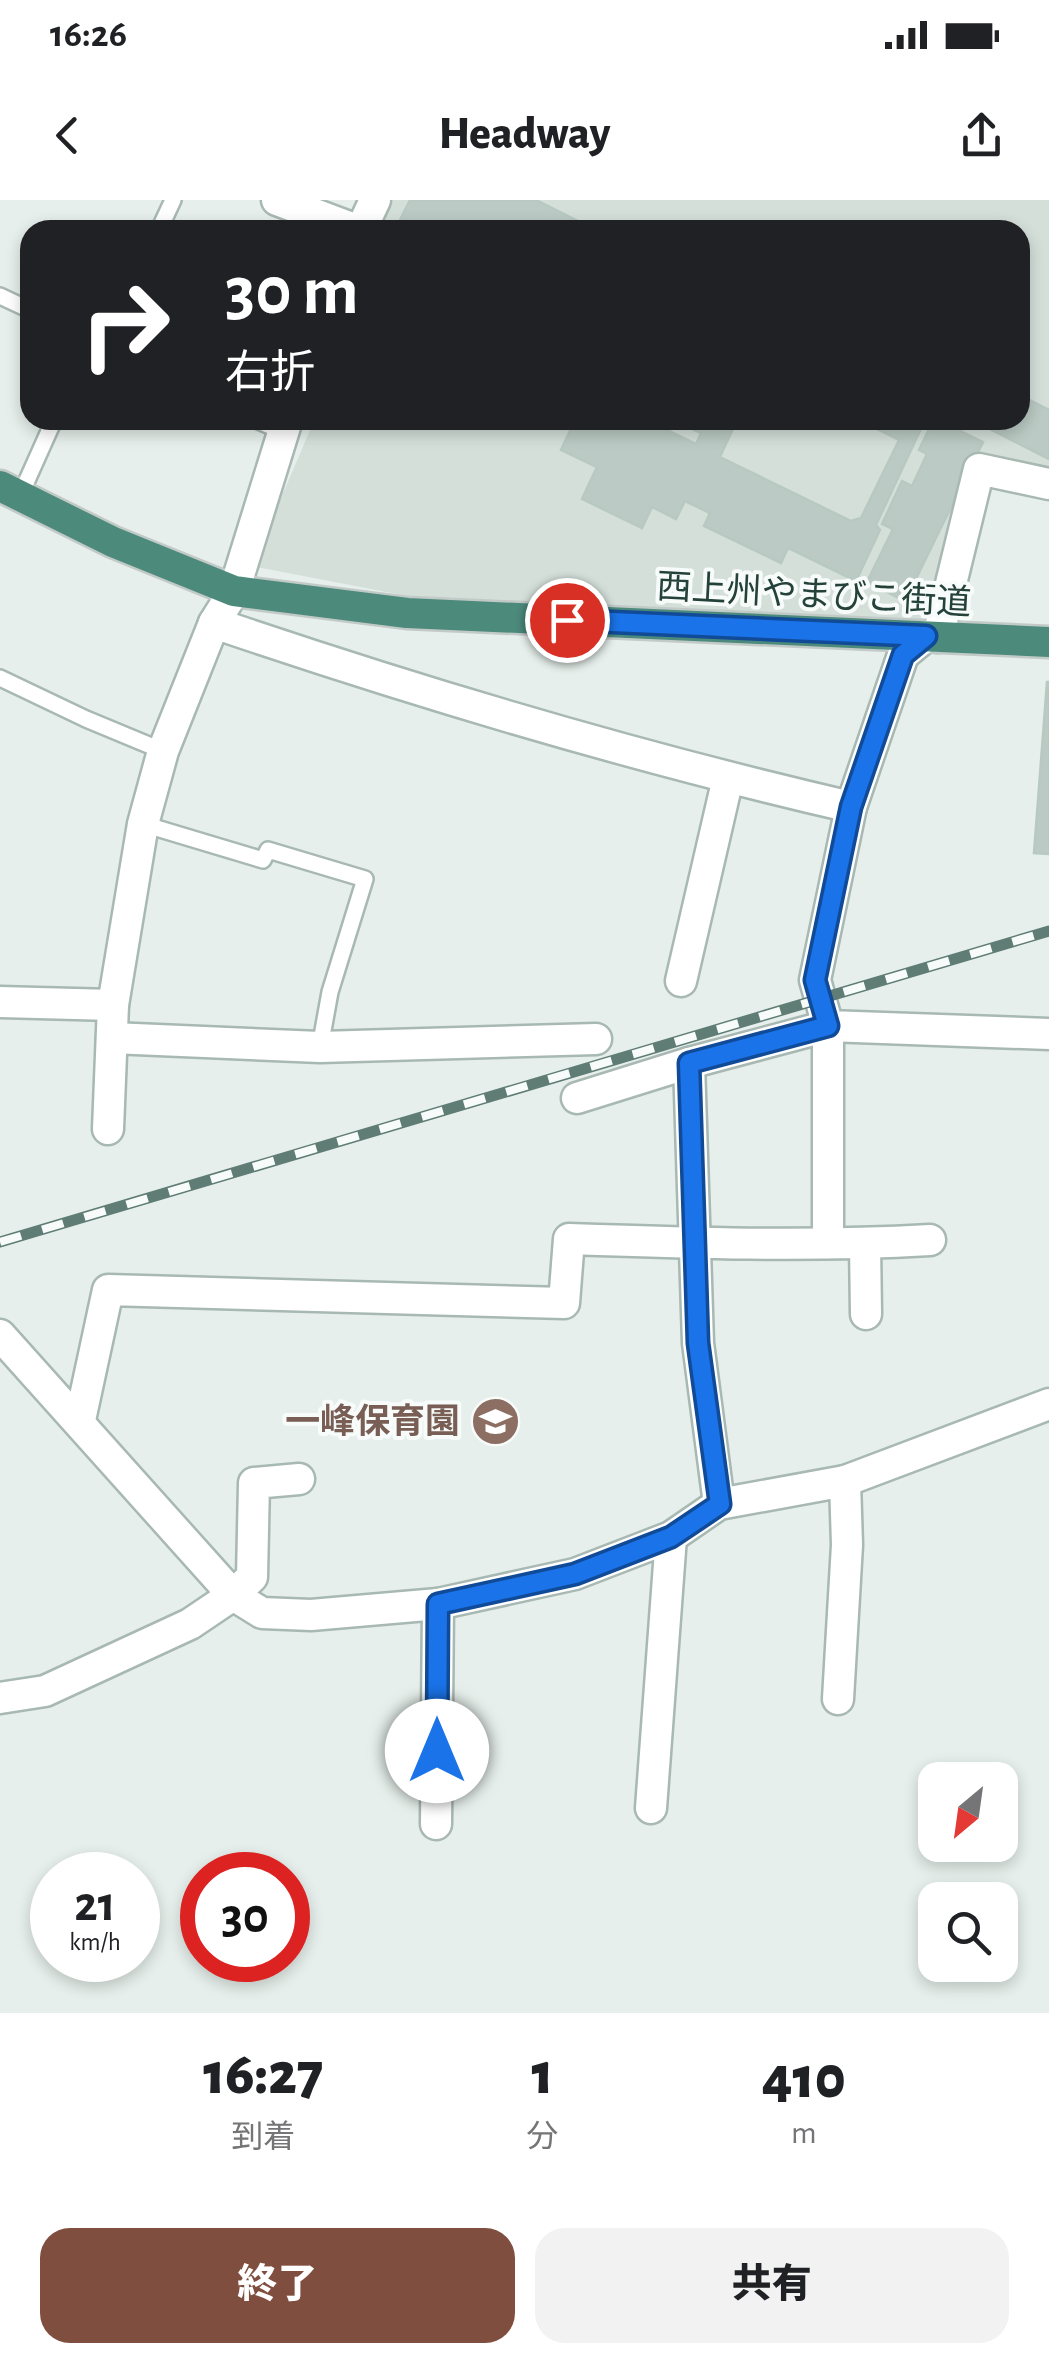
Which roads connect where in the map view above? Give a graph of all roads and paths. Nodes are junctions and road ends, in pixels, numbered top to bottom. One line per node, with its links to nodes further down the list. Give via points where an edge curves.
1 (277, 200): 2 (street)
2 (332, 220)
3 (48, 430): 6 (lane)
4 (274, 430): 7 (street)
5 (1049, 484): 9 (street, via 979,469)
6 (10, 491): 7 (highway, 西上州やまびこ街道)
7 (234, 591): 8 (street); 9 (highway, 西上州やまびこ街道, via 407,614)
8 (214, 623): 12 (street); 13 (street, via 362,673)
9 (932, 636): 10 (highway, 西上州やまびこ街道); 14 (street, via 903,655)
10 (1049, 642)
11 (0, 678): 12 (lane)
12 (163, 751): 15 (street)
13 (728, 778): 14 (street); 16 (street)
14 (851, 807): 19 (street, via 815,980)
15 (143, 824): 18 (street); 23 (lane, via 263,860 268,850 366,879)
16 (681, 980)
17 (0, 1002): 18 (street)
18 (113, 1004): 21 (street)
19 (828, 1026): 20 (street); 24 (street); 28 (street)
20 (1049, 1034)
21 (112, 1038): 23 (street); 26 (street)
22 (596, 1039): 23 (street)
23 (320, 1047)
24 (689, 1063): 25 (street); 29 (street)
25 (577, 1098)
26 (108, 1129)
27 (930, 1240): 30 (street)
28 (828, 1242): 29 (street); 30 (street)
29 (698, 1244): 34 (street, via 569,1239 564,1303 108,1290); 37 (street, via 698,1343)
30 (865, 1244): 31 (street)
31 (866, 1314)
32 (0, 1335): 34 (street)
33 (1049, 1404): 36 (street)
34 (80, 1420): 39 (street)
35 (299, 1479): 39 (street, via 254,1483 252,1577)
36 (845, 1481): 37 (street); 42 (street)
37 (720, 1504): 38 (street)
38 (671, 1537): 40 (street, via 575,1574); 43 (street)
39 (234, 1595): 40 (street, via 262,1612 311,1615); 41 (street, via 190,1624 44,1691)
40 (438, 1604): 44 (street)
41 (0, 1698)
42 (838, 1699)
43 (652, 1808)
44 (436, 1824)

